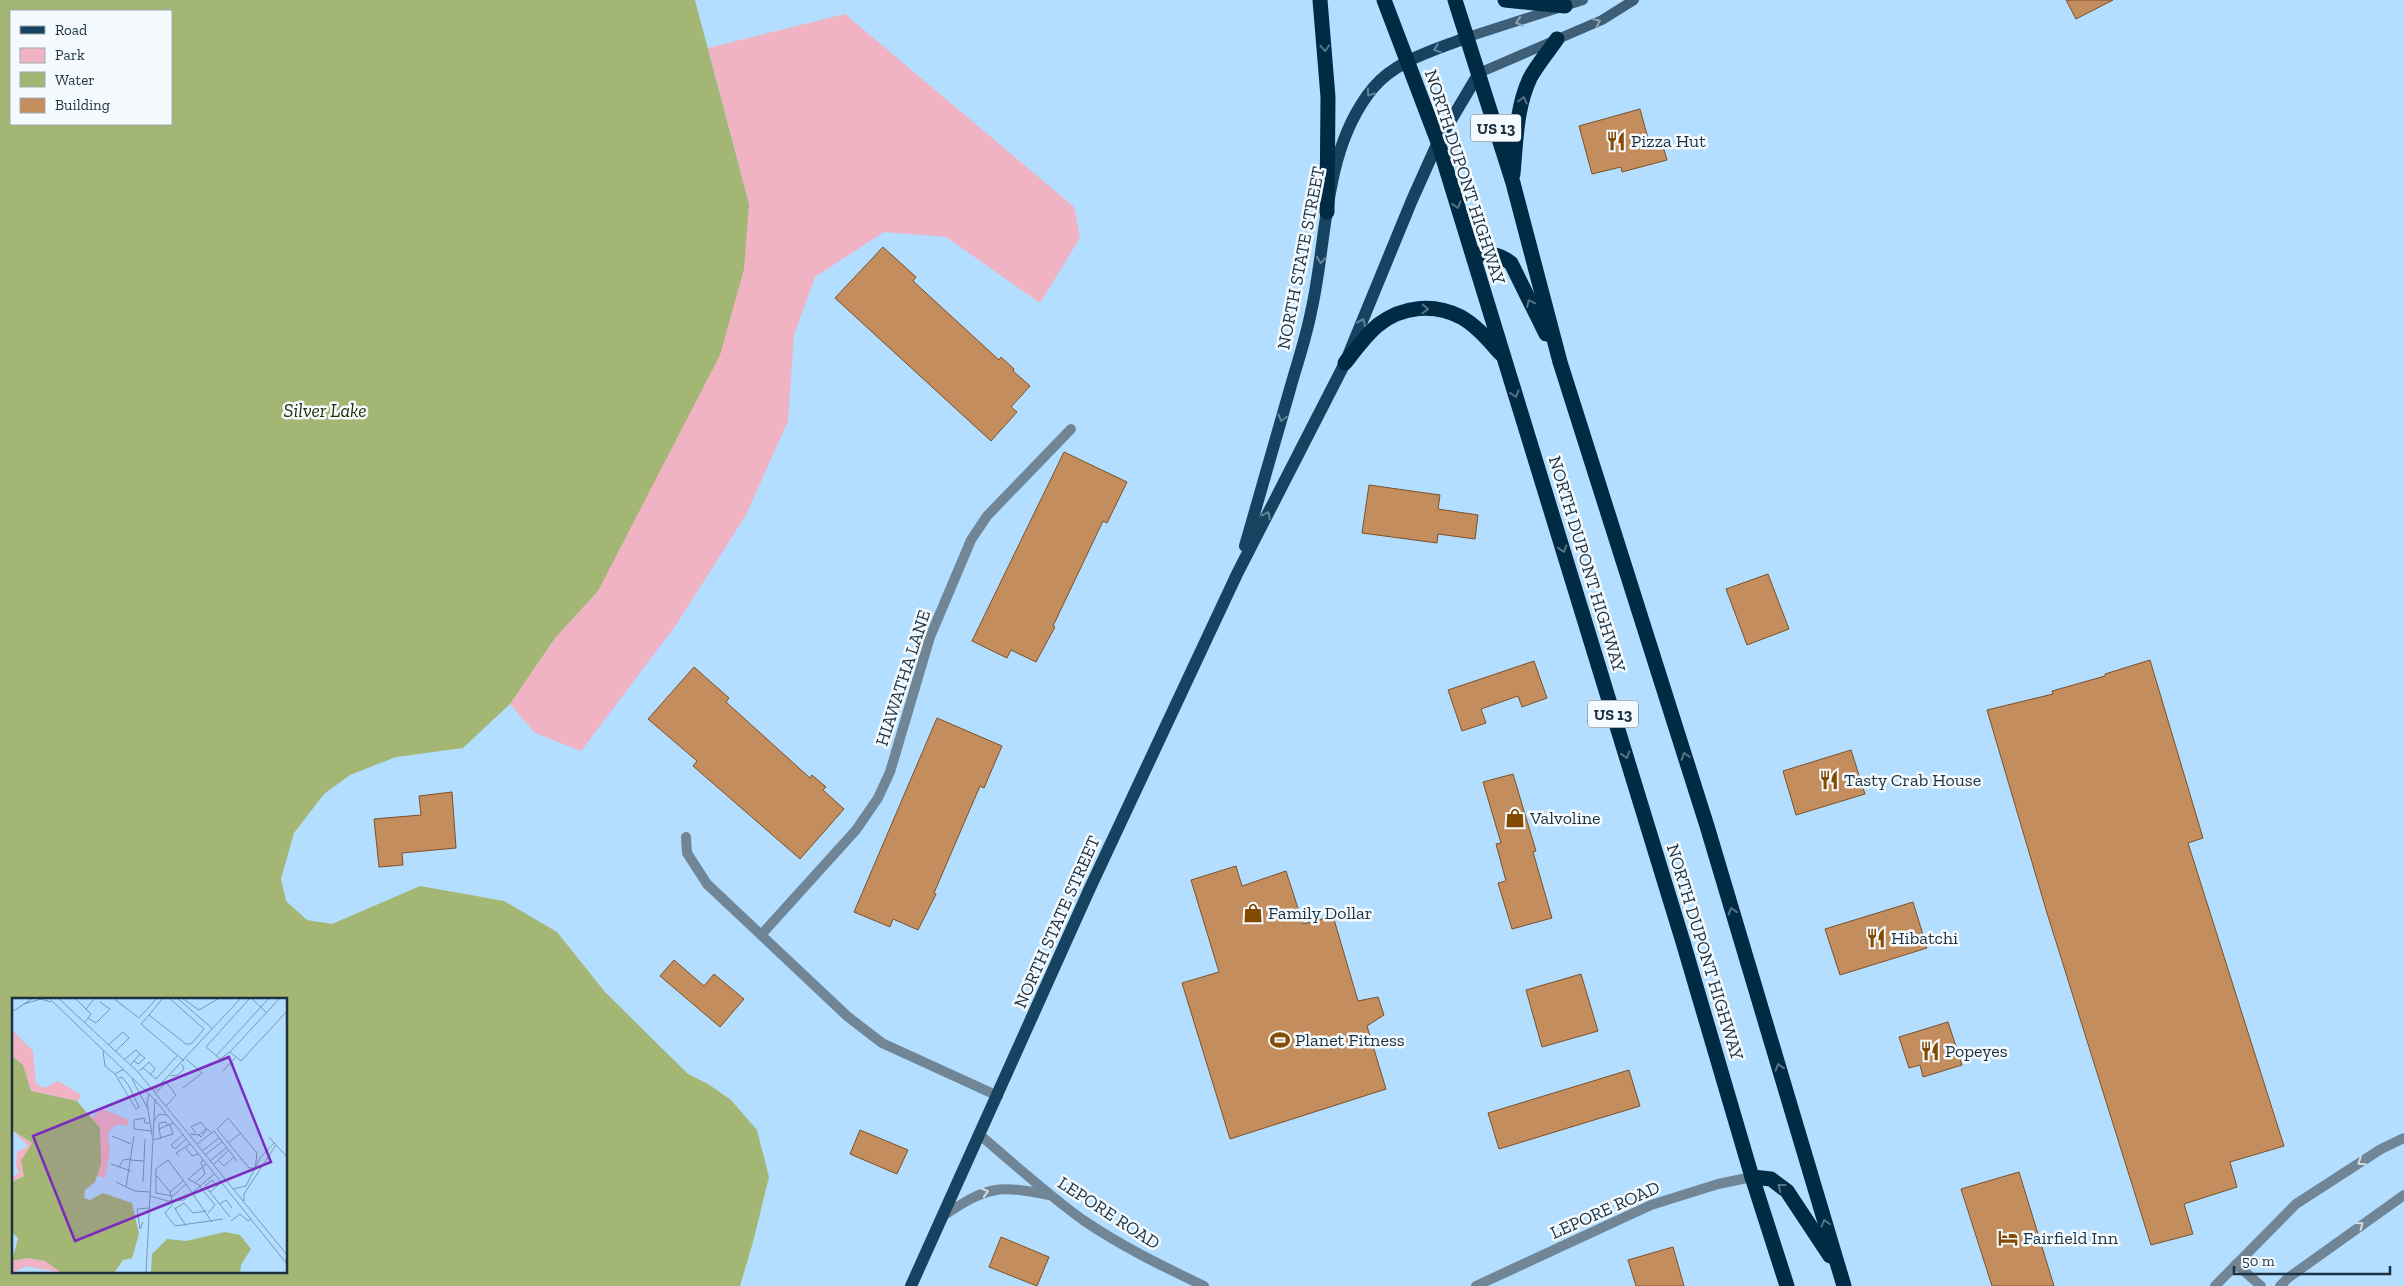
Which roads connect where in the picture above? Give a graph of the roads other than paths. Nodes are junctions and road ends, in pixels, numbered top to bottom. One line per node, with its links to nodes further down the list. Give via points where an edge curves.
1 (1320, 0): 14 (highway, one-way to 14, via 1328,97)
2 (1384, 0): 10 (highway, NORTH DUPONT HIGHWAY / US 13)
3 (1455, 0): 8 (highway, NORTH DUPONT HIGHWAY / US 13)
4 (1505, 0): 7 (highway)
5 (1583, 0): 7 (street)
6 (1634, 0): 9 (street, one-way to 6, via 1602,20)
7 (1565, 6): 8 (street, one-way to 8)
8 (1468, 37): 10 (main road, NORTH STATE STREET, one-way to 10); 11 (highway, NORTH DUPONT HIGHWAY / US 13)
9 (1557, 39): 11 (street); 13 (highway, one-way to 9, via 1518,121 1525,92 1531,77)
10 (1406, 61): 12 (highway, NORTH DUPONT HIGHWAY / US 13); 14 (main road, NORTH STATE STREET, one-way to 14, via 1373,87 1356,115 1342,145)
11 (1479, 72): 12 (main road, NORTH STATE STREET); 13 (highway, NORTH DUPONT HIGHWAY / US 13)
12 (1438, 142): 15 (highway, NORTH DUPONT HIGHWAY / US 13, one-way to 15); 17 (main road, NORTH STATE STREET, one-way to 12)
13 (1513, 183): 18 (highway, NORTH DUPONT HIGHWAY / US 13)
14 (1327, 212): 20 (main road, NORTH STATE STREET, one-way to 20, via 1320,273 1311,314)
15 (1473, 255): 16 (highway, NORTH DUPONT HIGHWAY / US 13); 18 (highway, one-way to 15, via 1511,263 1500,255)
16 (1505, 359): 17 (highway, one-way to 16, via 1378,325 1398,312 1420,307 1462,317 1479,330); 26 (highway, NORTH DUPONT HIGHWAY / US 13, one-way to 26)
17 (1345, 362): 20 (main road, NORTH STATE STREET, one-way to 17)
18 (1560, 362): 31 (highway, NORTH DUPONT HIGHWAY / US 13, one-way to 18, via 1707,826)
19 (1071, 429): 22 (street, HIAWATHA LANE, via 987,516 971,540 930,637 890,772 878,798 856,830)
20 (1237, 574): 23 (main road, NORTH STATE STREET, via 1090,888)
21 (686, 837): 22 (street, via 687,853 707,884)
22 (761, 935): 23 (street, via 847,1016 882,1043)
23 (998, 1096): 24 (main road, NORTH STATE STREET)
24 (980, 1135): 28 (street, LEPORE ROAD); 29 (main road, NORTH STATE STREET)
25 (2404, 1138): 30 (street, one-way to 30, via 2381,1149 2296,1204)
26 (1752, 1177): 31 (highway, one-way to 26, via 1787,1191 1771,1179); 34 (street, LEPORE ROAD, via 1651,1205); 35 (highway, NORTH DUPONT HIGHWAY / US 13)
27 (2404, 1195): 39 (street, one-way to 27)
28 (1051, 1196): 29 (street, one-way to 28, via 980,1193 996,1189 1012,1188); 33 (street, LEPORE ROAD, via 1118,1242)
29 (943, 1216): 32 (main road, NORTH STATE STREET)
30 (2236, 1264): 37 (street); 38 (street)
31 (1839, 1269): 36 (highway, NORTH DUPONT HIGHWAY / US 13)
32 (911, 1286)
33 (1204, 1286)
34 (1476, 1286)
35 (1787, 1286)
36 (1844, 1286)
37 (2215, 1286)
38 (2262, 1286)
39 (2280, 1286)

